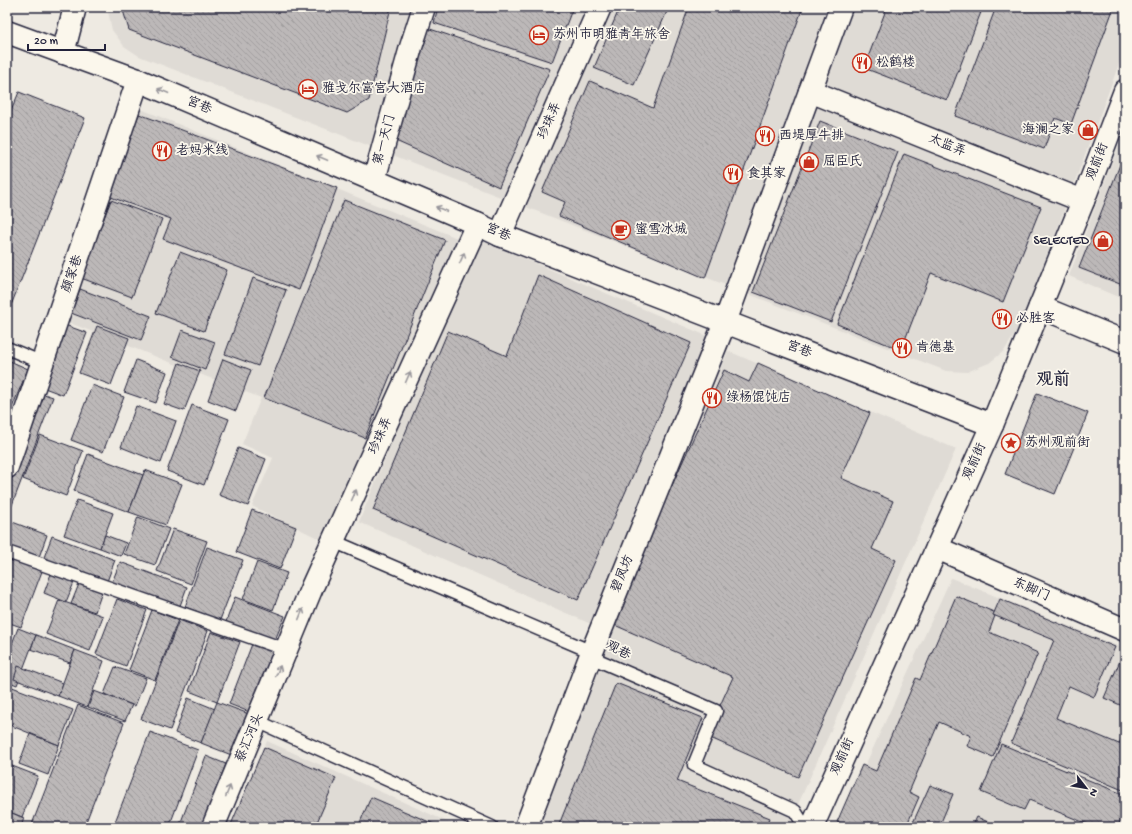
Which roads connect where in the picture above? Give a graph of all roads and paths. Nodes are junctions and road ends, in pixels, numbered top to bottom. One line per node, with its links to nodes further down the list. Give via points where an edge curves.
1 (76, 7): 6 (street)
2 (424, 7): 10 (street, 第一天门)
3 (600, 7): 13 (street, 珍珠弄)
4 (841, 7): 9 (street)
5 (7, 32): 6 (street, 宫巷)
6 (63, 53): 7 (street, 宫巷)
7 (138, 80): 10 (street, 宫巷, one-way to 7); 18 (street, 颜家巷)
8 (1125, 90): 11 (street, 观前街)
9 (810, 91): 11 (street, 太监弄); 15 (street)
10 (374, 180): 12 (street, 宫巷, one-way to 10)
11 (1083, 201): 14 (street, 观前街)
12 (477, 224): 13 (street, 宫巷); 21 (street, 珍珠弄, one-way to 12)
13 (500, 235): 15 (street, 宫巷)
14 (1040, 307): 16 (street); 19 (street, 观前街)
15 (725, 322): 19 (street, 宫巷); 26 (street, 碧凤坊)
16 (1125, 342)
17 (7, 348): 18 (lane)
18 (43, 363): 20 (street, 颜家巷)
19 (992, 425): 22 (street, 观前街)
20 (7, 467)
21 (333, 542): 25 (street, 珍珠弄, one-way to 21); 26 (lane, 观巷)
22 (937, 548): 24 (street, 东脚门); 32 (street, 观前街)
23 (7, 552): 25 (lane)
24 (1125, 630)
25 (286, 650): 27 (street, 蔡汇河头, one-way to 25)
26 (592, 652): 30 (street, 碧凤坊); 31 (lane, 观巷, via 600,661 716,711 694,765 795,811)
27 (257, 721): 28 (street, 蔡汇河头, one-way to 27); 29 (lane)
28 (213, 827)
29 (492, 827)
30 (526, 827)
31 (805, 827)
32 (812, 827)

